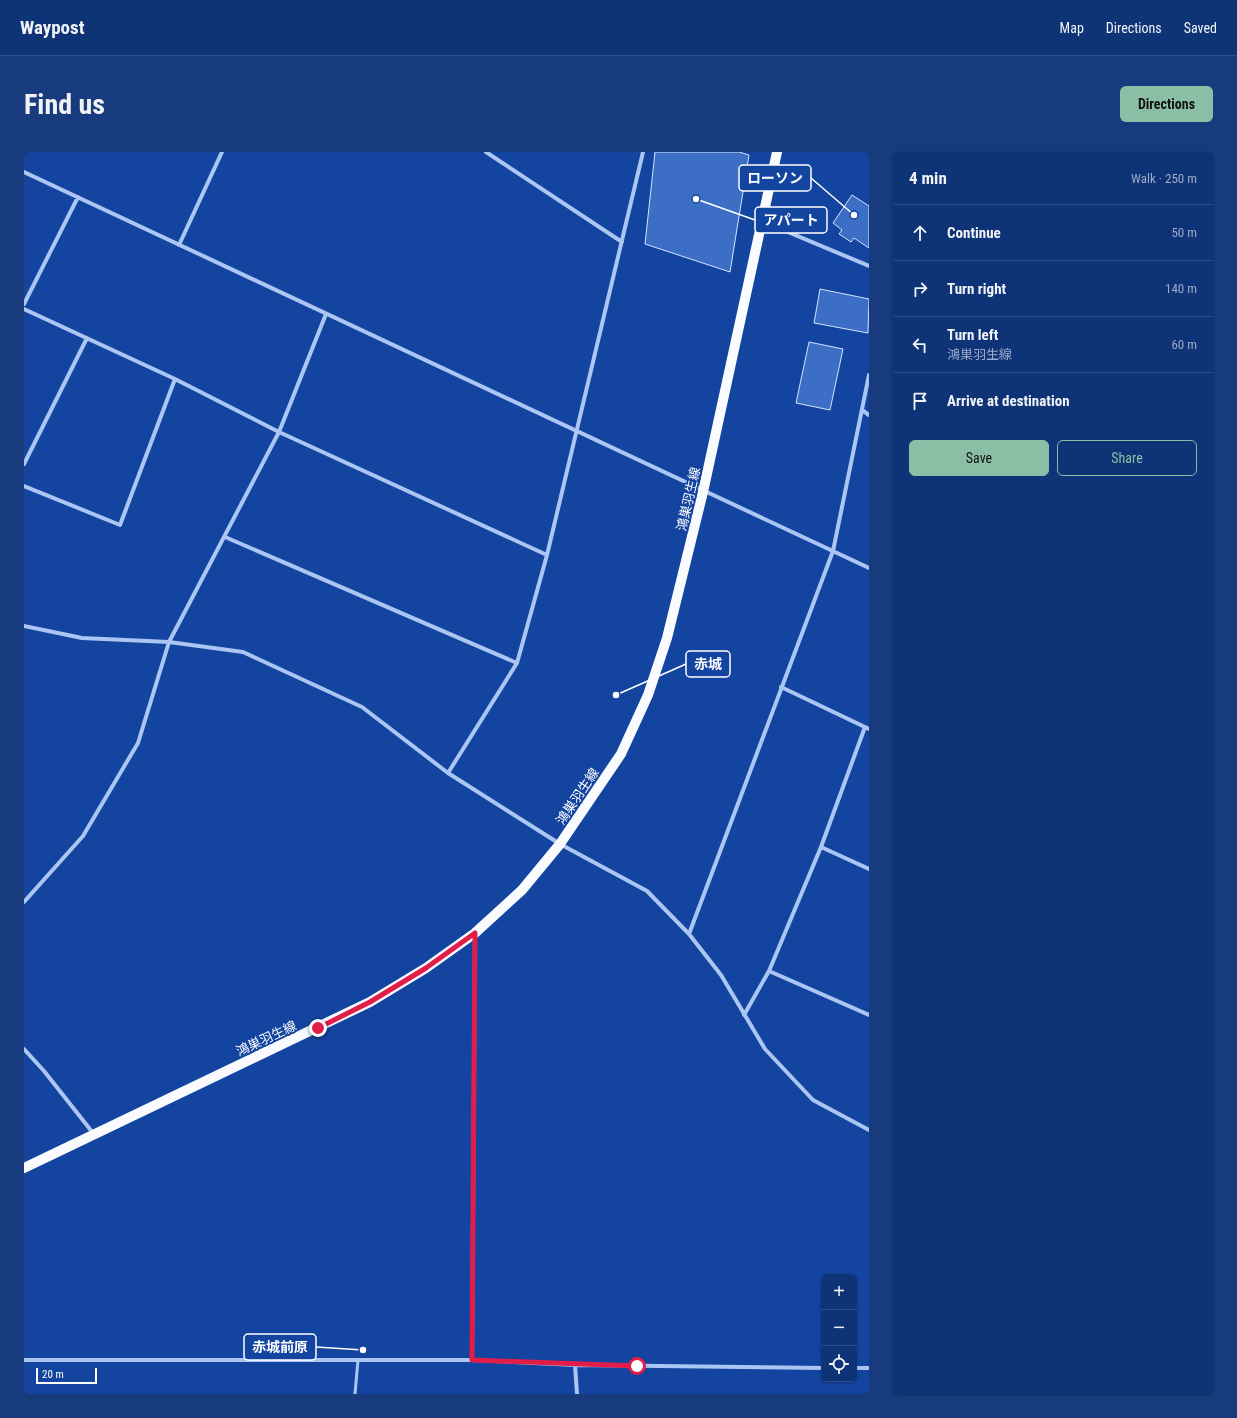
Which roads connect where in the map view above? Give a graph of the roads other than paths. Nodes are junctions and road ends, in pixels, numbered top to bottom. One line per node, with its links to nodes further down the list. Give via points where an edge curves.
1 (222, 152): 9 (street)
2 (486, 152): 8 (street)
3 (643, 152): 8 (street)
4 (777, 152): 7 (main road, 鴻巣羽生線)
5 (24, 172): 6 (street)
6 (78, 197): 9 (street); 11 (street)
7 (762, 221): 10 (street); 23 (main road, 鴻巣羽生線)
8 (622, 242): 19 (street)
9 (178, 245): 13 (street)
10 (869, 266)
11 (24, 304)
12 (24, 309): 14 (street)
13 (326, 314): 19 (street); 20 (street)
14 (87, 338): 16 (street); 21 (street)
15 (869, 375): 17 (street)
16 (175, 379): 20 (street); 22 (street, via 120,525)
17 (862, 410): 18 (street); 25 (street)
18 (869, 415)
19 (577, 430): 23 (street); 26 (street)
20 (279, 432): 24 (street); 26 (street)
21 (24, 464)
22 (24, 486)
23 (704, 492): 25 (street); 34 (main road, 鴻巣羽生線, via 667,638 648,695 621,754)
24 (225, 537): 29 (street); 30 (street)
25 (833, 550): 27 (street); 31 (street)
26 (547, 555): 30 (street)
27 (869, 568)
28 (24, 626): 29 (street, via 82,638)
29 (169, 642): 33 (street, via 243,652 362,707); 37 (street, via 138,743 83,836)
30 (517, 664): 33 (street)
31 (781, 687): 32 (street); 39 (street)
32 (867, 728): 35 (street)
33 (448, 773): 34 (street)
34 (560, 844): 38 (main road, 鴻巣羽生線, via 522,890); 39 (street, via 647,891)
35 (821, 847): 36 (street); 40 (street)
36 (869, 869)
37 (24, 902)
38 (475, 933): 45 (main road, 鴻巣羽生線, via 426,968 370,1002); 49 (street)
39 (689, 934): 41 (street, via 721,975)
40 (770, 971): 41 (street); 42 (street)
41 (744, 1015): 44 (street, via 765,1049 813,1100)
42 (869, 1015)
43 (24, 1049): 45 (street)
44 (869, 1130)
45 (94, 1134): 46 (main road, 鴻巣羽生線)
46 (24, 1168)
47 (24, 1360): 48 (street)
48 (358, 1360): 49 (street); 54 (lane)
49 (472, 1360): 50 (street)
50 (575, 1365): 51 (street); 55 (street)
51 (821, 1368)
52 (857, 1368): 53 (street)
53 (869, 1368)
54 (355, 1394)
55 (577, 1394)

